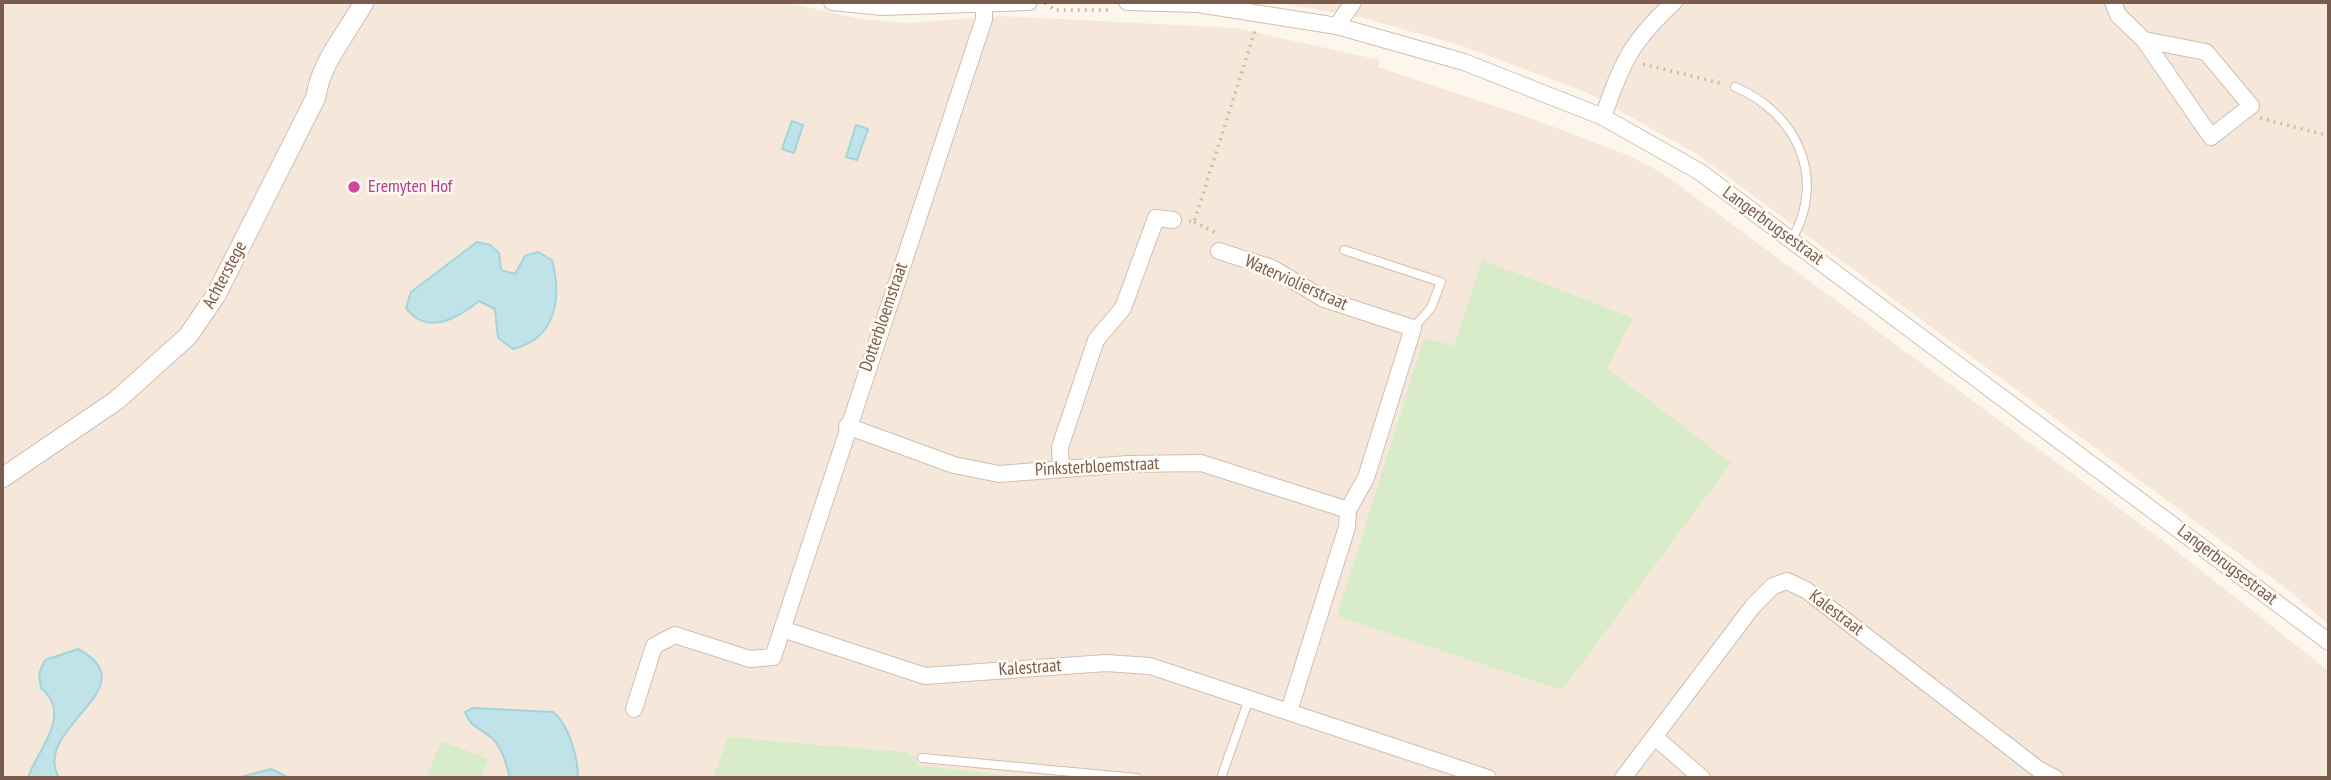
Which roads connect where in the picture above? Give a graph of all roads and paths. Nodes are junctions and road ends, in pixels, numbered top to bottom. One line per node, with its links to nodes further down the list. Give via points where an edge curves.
1 (363, 2): 25 (street, Achterstege, via 201,319 162,362 117,400)
2 (837, 2): 8 (street, via 883,7)
3 (1028, 2): 8 (street)
4 (1044, 2): 9 (path, via 1055,10)
5 (1353, 2): 11 (street)
6 (1674, 2): 13 (street, via 1645,28)
7 (2113, 2): 12 (street, via 2118,15)
8 (984, 5): 23 (street, Dotterbloemstraat, via 984,19)
9 (1120, 6): 11 (street, Langerbrugsestraat, via 1198,4)
10 (1257, 26): 18 (path, via 1194,222)
11 (1337, 26): 16 (street, Langerbrugsestraat, via 1464,62)
12 (2144, 40): 15 (street, via 2207,52 2251,106); 15 (street, via 2210,137)
13 (1624, 59): 14 (path); 16 (street)
14 (1735, 87): 19 (lane, via 1754,95 1777,114 1803,158 1807,200 1804,219)
15 (2241, 113): 17 (path)
16 (1603, 117): 19 (street, Langerbrugsestraat, via 1700,172)
17 (2329, 136)
18 (1173, 220): 24 (street, via 1156,218 1123,308 1096,340 1060,447)
19 (1792, 239): 28 (street, Langerbrugsestraat)
20 (1344, 250): 22 (lane, via 1441,282 1430,308)
21 (1219, 251): 22 (street, Waterviolierstraat, via 1272,268 1324,299)
22 (1413, 328): 26 (street, via 1366,478)
23 (847, 426): 24 (street, Pinksterbloemstraat, via 954,465 988,472); 27 (street, Dotterbloemstraat)
24 (1061, 468): 26 (street, Pinksterbloemstraat, via 1201,463)
25 (2, 478)
26 (1348, 510): 31 (street, via 1347,527)
27 (782, 629): 29 (street, Kalestraat, via 925,676 1106,663 1150,666); 30 (street, via 773,657 750,659 675,635 664,640 654,646)
28 (2328, 635)
29 (1249, 699): 31 (street, Kalestraat); 35 (lane)
30 (635, 709)
31 (1289, 711): 36 (street, Kalestraat)
32 (1656, 738): 37 (street, Kalestraat); 38 (street); 39 (street, Kalestraat, via 1753,606 1773,586 1787,581 1806,590)
33 (922, 758): 34 (lane)
34 (1137, 778)
35 (1221, 778)
36 (1489, 778)
37 (1623, 778)
38 (1702, 778)
39 (2055, 778)

